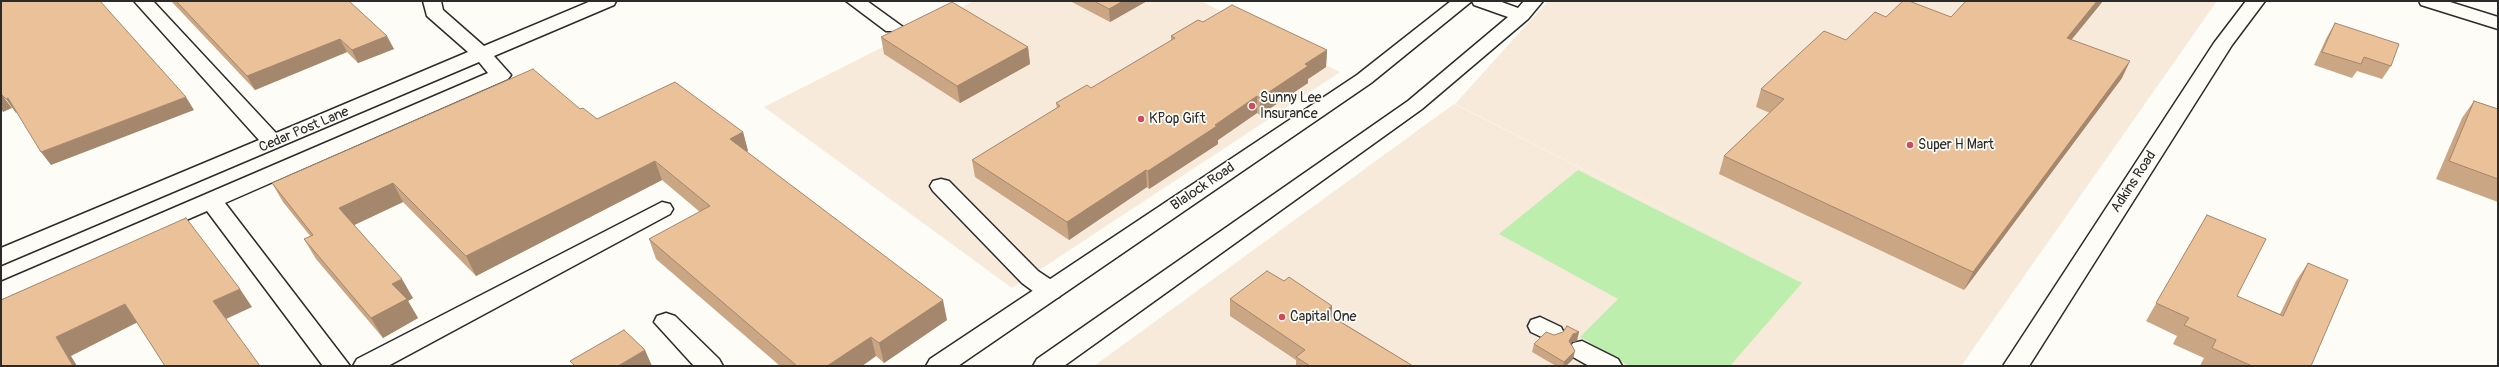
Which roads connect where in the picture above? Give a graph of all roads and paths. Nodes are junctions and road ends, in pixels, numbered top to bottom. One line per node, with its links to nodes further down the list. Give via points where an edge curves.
1 (143, 1): 13 (main road)
2 (432, 1): 12 (main road, via 434,12)
3 (607, 1): 12 (main road, Cedar Post Lane)
4 (855, 1): 11 (main road)
5 (1463, 1): 18 (main road, Blalock Road, via 1364,79)
6 (1481, 1): 9 (main road)
7 (2256, 1): 26 (main road, Adkins Road, via 2224,42)
8 (2428, 1): 10 (main road)
9 (1527, 8): 25 (main road, via 1415,105)
10 (2498, 23)
11 (893, 26)
12 (482, 54): 13 (main road, Cedar Post Lane); 15 (main road, via 501,75)
13 (274, 142): 17 (main road, Cedar Post Lane)
14 (941, 186): 18 (main road, via 1030,277)
15 (211, 201): 19 (main road); 21 (main road)
16 (662, 209): 22 (main road)
17 (1, 257)
18 (1050, 291): 24 (main road, Blalock Road)
19 (1, 292)
20 (666, 322): 23 (main road)
21 (337, 366)
22 (366, 366)
23 (710, 366)
24 (939, 366)
25 (1046, 366)
26 (2016, 366)

